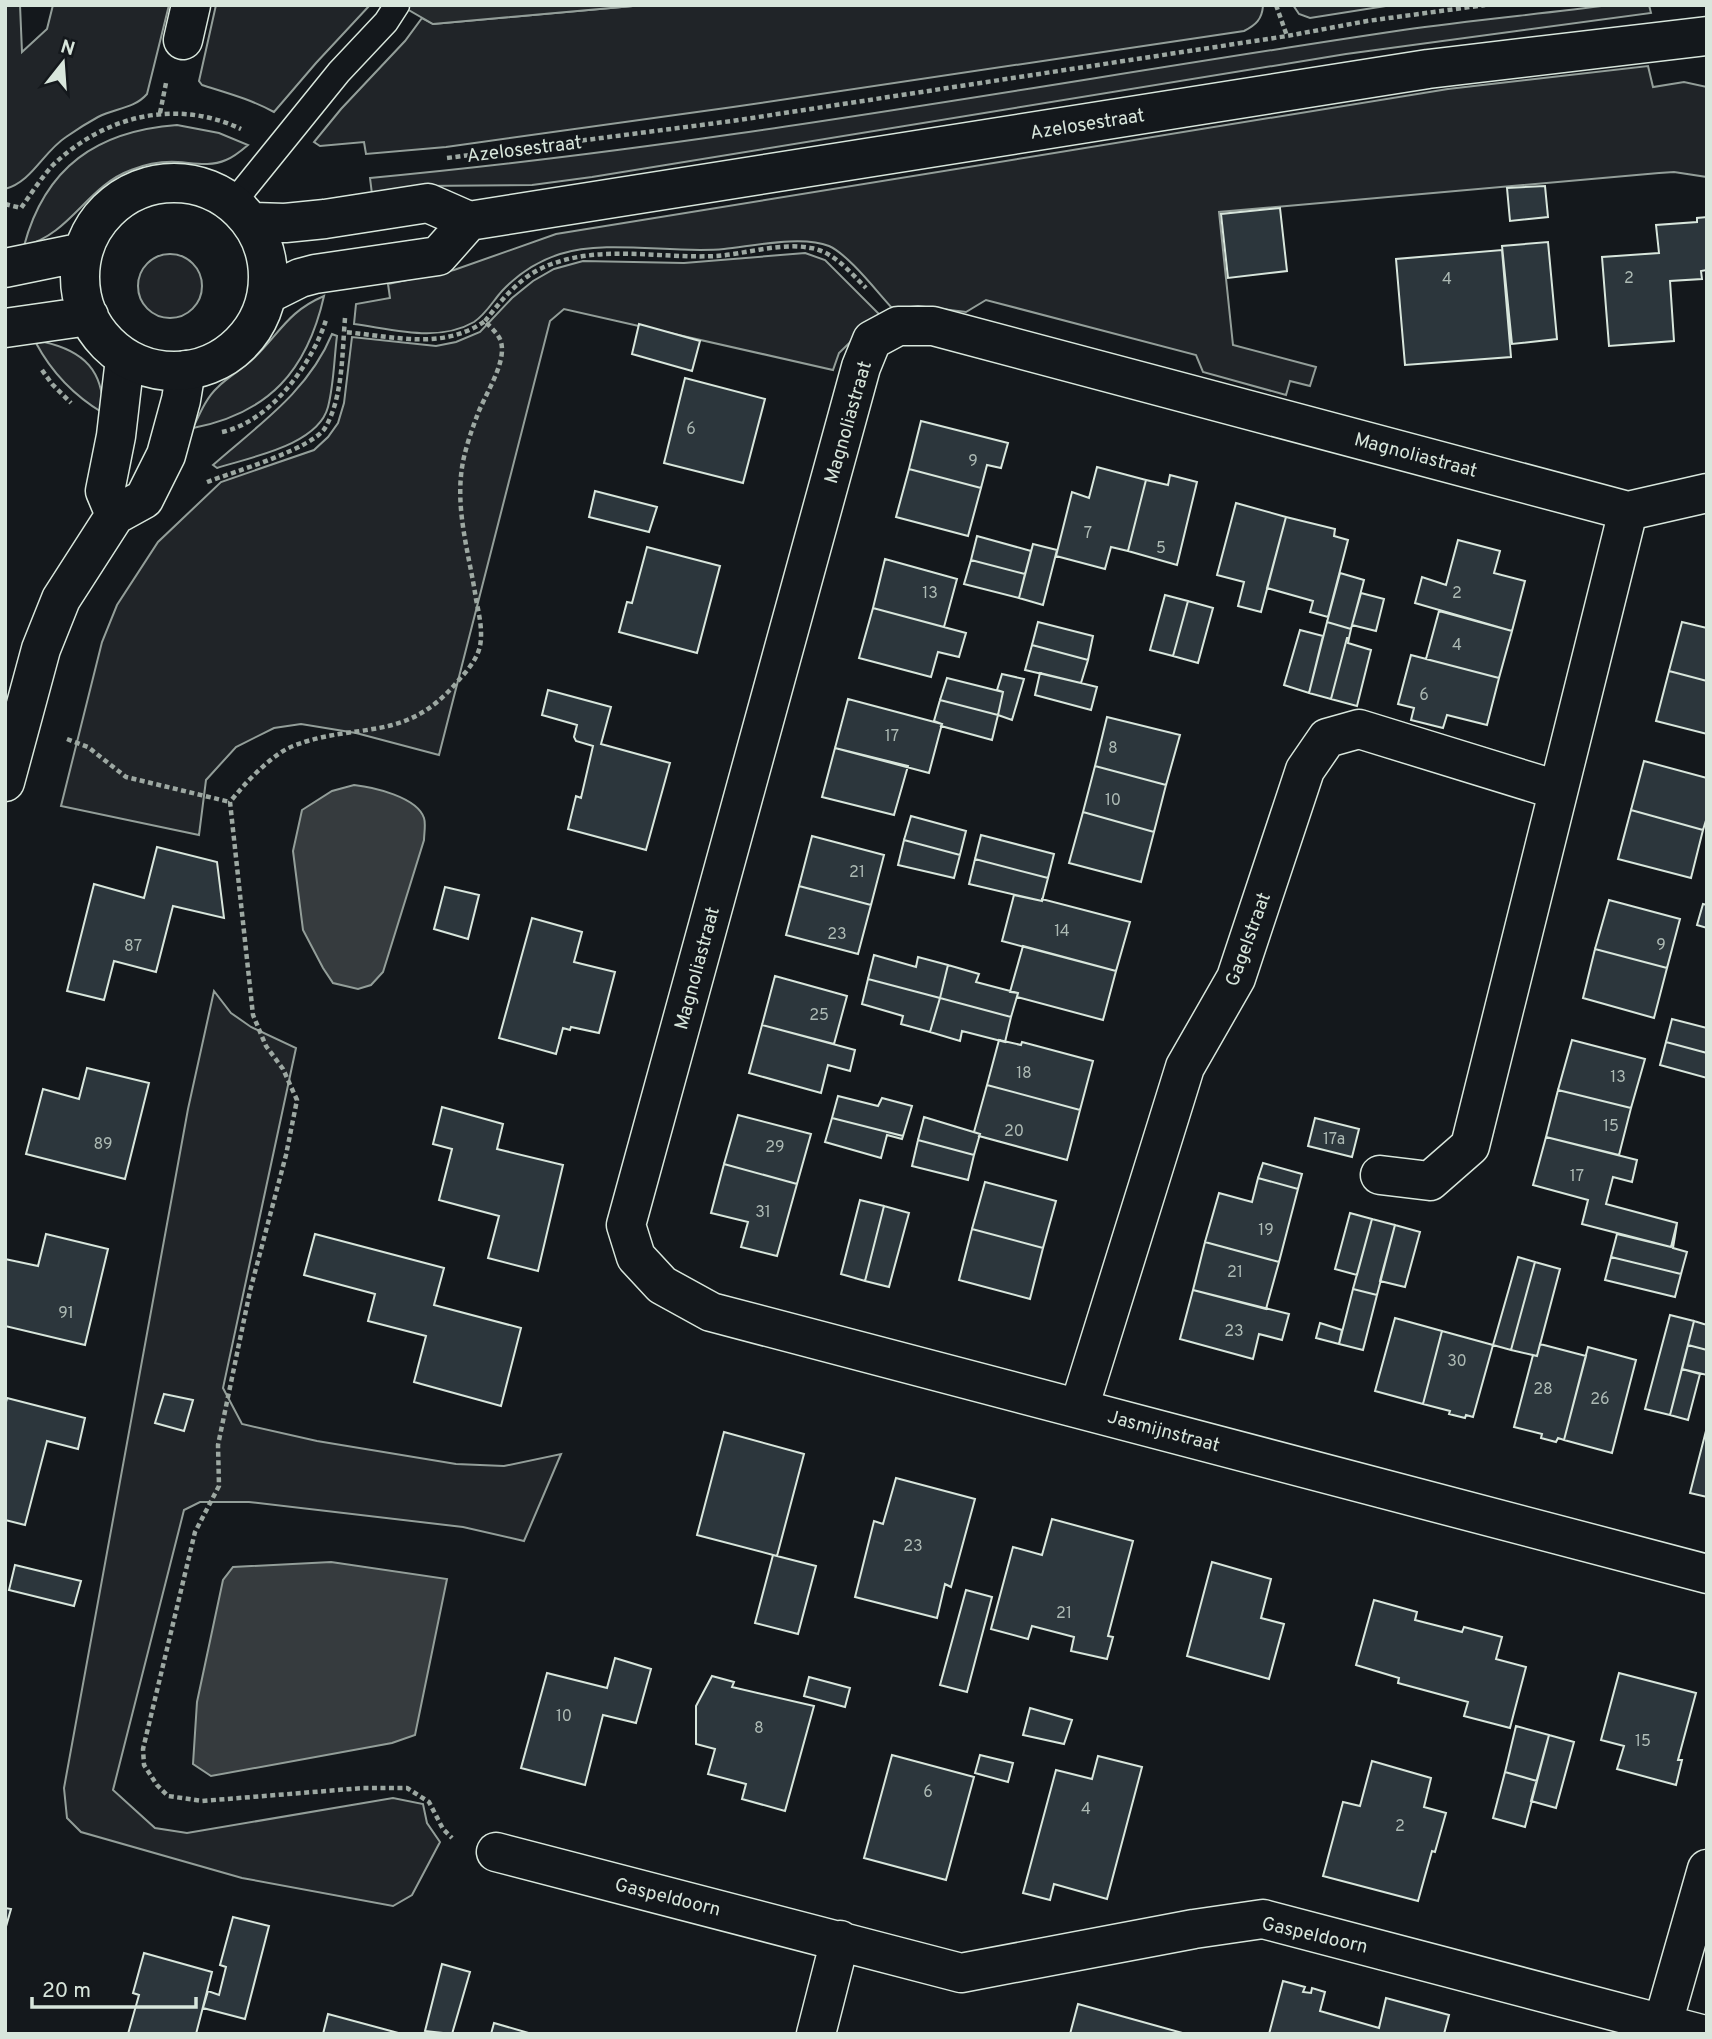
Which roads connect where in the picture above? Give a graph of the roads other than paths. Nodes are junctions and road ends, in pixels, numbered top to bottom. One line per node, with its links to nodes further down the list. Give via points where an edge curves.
1 (397, 5): 3 (lane, via 339,72)
2 (1707, 36): 4 (street, Azelosestraat, via 1428,69)
3 (242, 213): 4 (street, via 285,223 428,203); 5 (street, via 223,196 197,185 169,182 142,188 118,201 98,220); 7 (street, via 261,238 269,265)
4 (470, 221): 7 (street, via 438,256 300,278)
5 (83, 252): 6 (street); 8 (street, via 79,272)
6 (5, 268)
7 (268, 294): 11 (street, via 260,320 243,343 223,359)
8 (89, 316): 9 (street); 10 (street, via 108,345)
9 (5, 328)
10 (125, 359): 11 (street, via 151,369); 14 (street, via 105,491)
11 (186, 370): 14 (street, via 166,455 144,499)
12 (1707, 493): 13 (street, Magnoliastraat)
13 (1628, 511): 16 (street); 18 (street, Magnoliastraat, via 933,326 898,326 872,340 626,1225)
14 (115, 515): 15 (street, via 61,600 41,649)
15 (5, 782)
16 (1557, 790): 17 (street, via 1470,1146 1430,1181); 19 (street, Gagelstraat, via 1359,729 1327,738 1305,770 1236,978 1185,1067)
17 (1380, 1175)
18 (636, 1257): 19 (street, Jasmijnstraat, via 662,1284 711,1312)
19 (1079, 1408): 20 (street, Jasmijnstraat)
20 (1707, 1574)
21 (496, 1852): 23 (street, Gaspeldoorn)
22 (1707, 1869): 24 (street)
23 (840, 1940): 24 (street, Gaspeldoorn, via 961,1973 1263,1919); 25 (street)
24 (1663, 2023): 26 (street, Gaspeldoorn)
25 (817, 2034)
26 (1700, 2034)

